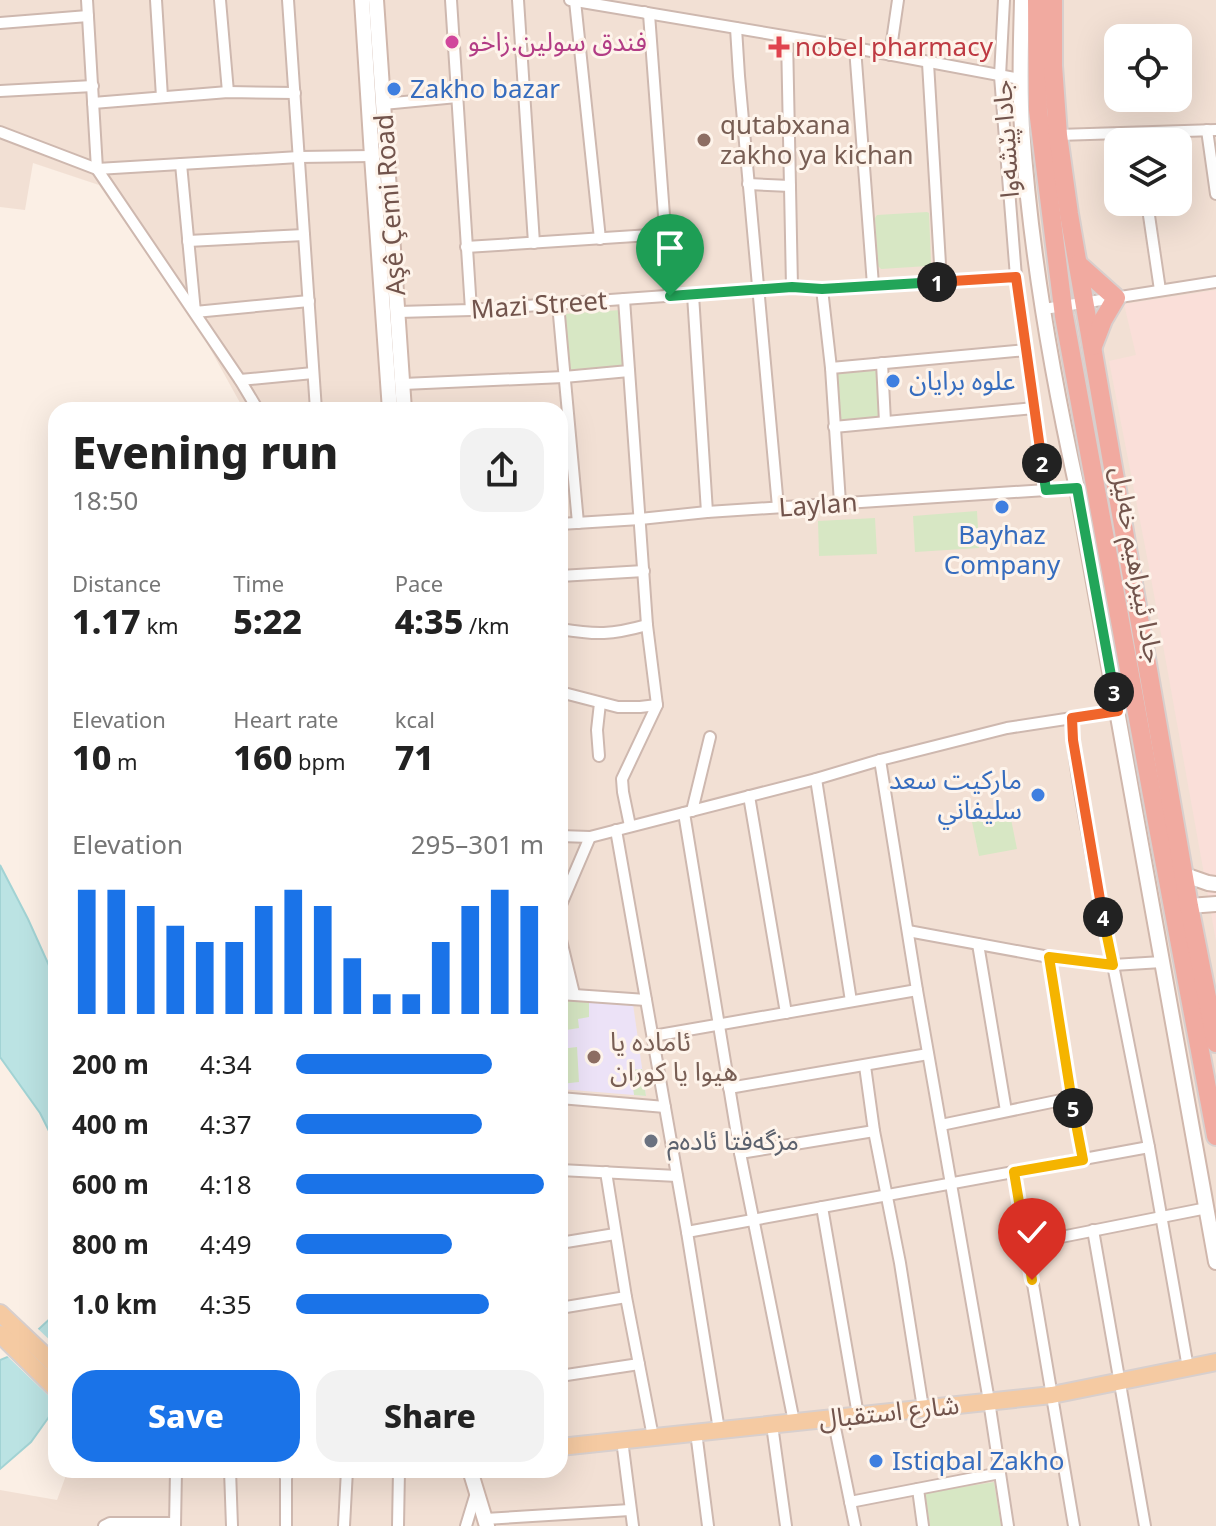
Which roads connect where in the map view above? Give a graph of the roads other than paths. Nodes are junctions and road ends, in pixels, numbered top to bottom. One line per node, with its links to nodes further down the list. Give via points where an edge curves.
1 (87, 0): 17 (street)
2 (156, 0): 30 (street)
3 (220, 0): 28 (street)
4 (288, 0): 29 (street)
5 (362, 0): 38 (main road, Aşê Çemi Road)
6 (376, 0): 33 (main road, Aşê Çemi Road)
7 (451, 0): 31 (street)
8 (518, 0): 50 (street)
9 (898, 0): 22 (street)
10 (1004, 0): 24 (street, جادا پێشەوا)
11 (1022, 0): 25 (main road, جادا ئیبراهیم خەلیل)
12 (1037, 0): 68 (highway, جادا ئیبراهیم خەلیل, via 1038,110)
13 (1053, 0): 36 (highway, جادا ئیبراهیم خەلیل)
14 (572, 1): 15 (street); 48 (street)
15 (630, 5): 16 (street)
16 (642, 12): 19 (street); 46 (street, via 649,14)
17 (88, 16): 18 (street); 26 (street)
18 (0, 23)
19 (736, 28): 20 (street); 42 (street)
20 (787, 37): 21 (street); 43 (street)
21 (855, 48): 22 (street); 56 (street)
22 (890, 55): 23 (street)
23 (928, 63): 24 (street); 54 (street)
24 (1000, 76): 25 (street); 53 (street, جادا پێشەوا)
25 (1020, 79): 69 (main road, جادا ئیبراهیم خەلیل, via 1030,219)
26 (93, 86): 27 (street); 32 (street)
27 (0, 91)
28 (228, 92): 29 (street); 30 (street)
29 (295, 93): 39 (street)
30 (162, 97): 32 (street)
31 (457, 97): 33 (street); 51 (street)
32 (93, 103): 41 (street)
33 (383, 104): 72 (main road, Aşê Çemi Road)
34 (1211, 130): 44 (street)
35 (0, 132): 41 (street)
36 (1058, 135): 37 (street); 52 (highway, جادا ئیبراهیم خەلیل)
37 (1104, 136)
38 (372, 156): 39 (street); 84 (main road, Aşê Çemi Road)
39 (299, 157): 40 (street); 47 (street)
40 (181, 164): 41 (street); 49 (street)
41 (97, 169): 71 (street)
42 (748, 184): 43 (street); 59 (street)
43 (790, 186): 57 (street)
44 (1216, 194)
45 (1149, 216): 60 (street)
46 (666, 234): 48 (street); 62 (street)
47 (304, 235): 49 (street); 65 (street)
48 (600, 239): 50 (street)
49 (188, 241): 71 (street)
50 (534, 243): 51 (street)
51 (466, 247): 70 (street)
52 (1078, 264): 63 (highway); 66 (highway, جادا ئیبراهیم خەلیل)
53 (1016, 277): 54 (street, Mazi Street); 74 (street, جادا پێشەوا)
54 (941, 281): 56 (street, Mazi Street)
55 (1216, 282): 60 (street)
56 (873, 285): 58 (street, Mazi Street)
57 (792, 287): 58 (street, Mazi Street); 59 (street, Mazi Street)
58 (822, 289): 76 (street)
59 (758, 290): 61 (street, Mazi Street); 94 (street)
60 (1160, 290): 63 (street)
61 (693, 295): 62 (street, Mazi Street); 95 (street)
62 (670, 296): 64 (street, Mazi Street)
63 (1116, 298): 66 (street); 73 (highway)
64 (624, 299): 67 (street, Mazi Street); 77 (street)
65 (309, 301): 71 (street); 78 (street)
66 (1084, 302): 68 (street); 73 (highway, جادا ئیبراهیم خەلیل)
67 (558, 304): 70 (street, Mazi Street); 79 (street)
68 (1063, 306): 69 (street); 114 (highway, جادا ئیبراهیم خەلیل)
69 (1044, 309): 91 (main road, جادا ئیبراهیم خەلیل)
70 (471, 310): 72 (street, Mazi Street)
71 (195, 312): 80 (street)
72 (398, 312): 81 (main road, Aşê Çemi Road)
73 (1092, 348): 120 (highway, جادا ئیبراهیم خەلیل)
74 (1027, 350): 75 (street); 87 (street, جادا پێشەوا)
75 (882, 363): 76 (street); 88 (street)
76 (831, 368): 89 (street)
77 (629, 371): 79 (street); 96 (street)
78 (313, 373): 80 (street); 83 (street)
79 (564, 377): 81 (street); 86 (street)
80 (240, 380): 82 (street)
81 (403, 384): 85 (main road, Aşê Çemi Road)
82 (253, 402)
83 (315, 402)
84 (389, 402)
85 (404, 402)
86 (564, 402)
87 (1034, 408): 88 (street); 92 (street, جادا پێشەوا)
88 (885, 422): 89 (street)
89 (834, 427): 93 (street)
90 (568, 465): 97 (street)
91 (1077, 488): 92 (street, Laylan); 106 (main road, جادا ئیبراهیم خەلیل)
92 (1046, 490): 93 (street, Laylan)
93 (840, 503): 94 (street, Laylan)
94 (778, 507): 95 (street, Laylan)
95 (707, 512): 96 (street, Laylan)
96 (640, 519): 97 (street, Laylan); 99 (street)
97 (578, 523): 98 (street, Laylan)
98 (568, 524)
99 (644, 571): 100 (street); 101 (street)
100 (568, 576)
101 (647, 625): 102 (street, via 601,634); 105 (street)
102 (568, 630)
103 (568, 694): 104 (street)
104 (600, 703): 105 (street); 109 (street)
105 (657, 705): 116 (street, via 622,779)
106 (1118, 711): 107 (street); 115 (main road, جادا ئیبراهیم خەلیل)
107 (1072, 718): 110 (street, via 1007,728); 129 (street)
108 (710, 737): 113 (street)
109 (599, 756)
110 (880, 760): 111 (street); 125 (street)
111 (816, 779): 112 (street); 135 (street)
112 (749, 796): 113 (street); 136 (street)
113 (688, 812): 116 (street); 137 (street)
114 (1157, 822): 115 (highway); 145 (highway, جادا ئیبراهیم خەلیل)
115 (1137, 825): 128 (main road, جادا ئیبراهیم خەلیل)
116 (630, 826): 117 (street)
117 (616, 830): 119 (street); 134 (street)
118 (568, 836): 119 (street)
119 (590, 837): 122 (street)
120 (1185, 875): 121 (main road); 124 (highway, جادا ئیبراهیم خەلیل)
121 (1216, 884)
122 (568, 888)
123 (1216, 904): 124 (main road)
124 (1189, 906): 139 (highway, جادا ئیبراهیم خەلیل)
125 (908, 931): 126 (street); 131 (street)
126 (978, 944): 127 (street); 147 (street)
127 (1049, 957): 129 (street); 143 (street)
128 (1162, 962): 129 (street); 161 (main road, جادا ئیبراهیم خەلیل)
129 (1113, 965): 151 (street)
130 (568, 969): 133 (street)
131 (917, 990): 135 (street); 140 (street)
132 (568, 994): 133 (street)
133 (574, 994): 134 (street)
134 (646, 1000): 138 (street)
135 (851, 1001): 136 (street)
136 (786, 1013): 137 (street)
137 (718, 1025): 138 (street); 142 (street)
138 (653, 1036): 146 (street)
139 (1216, 1043)
140 (928, 1054): 141 (street); 148 (street)
141 (865, 1066): 142 (street); 149 (street)
142 (729, 1088): 152 (street)
143 (1071, 1098): 147 (street); 153 (street)
144 (568, 1099): 146 (street)
145 (1213, 1104): 150 (highway, جادا ئیبراهیم خەلیل)
146 (665, 1107): 157 (street)
147 (1006, 1111): 148 (street)
148 (941, 1125): 158 (street)
149 (874, 1131): 152 (street); 159 (street)
150 (1216, 1136)
151 (1149, 1147): 153 (street); 162 (street)
152 (740, 1153): 163 (street)
153 (1083, 1160): 156 (street)
154 (568, 1170): 155 (street)
155 (606, 1172): 157 (street); 166 (street)
156 (1014, 1172): 158 (street); 168 (street)
157 (677, 1176): 165 (street)
158 (952, 1184): 159 (street); 182 (street)
159 (886, 1196): 160 (street); 183 (street)
160 (822, 1207): 163 (street); 184 (street)
161 (1207, 1208): 162 (street); 169 (main road, جادا ئیبراهیم خەلیل)
162 (1162, 1217): 164 (street); 177 (street)
163 (754, 1219): 165 (street); 186 (street)
164 (1093, 1230): 168 (street); 180 (street)
165 (687, 1232): 188 (street)
166 (615, 1234): 167 (street); 170 (street)
167 (568, 1242)
168 (1026, 1244): 181 (street)
169 (1216, 1262)
170 (626, 1297): 171 (street); 176 (street)
171 (568, 1307)
172 (0, 1313): 174 (main road)
173 (0, 1334): 179 (main road)
174 (48, 1358)
175 (1216, 1362): 177 (main road, شارع استقبال)
176 (639, 1364): 178 (street); 190 (street)
177 (1188, 1368): 180 (main road, شارع استقبال)
178 (568, 1375)
179 (48, 1381)
180 (1119, 1383): 181 (main road, شارع استقبال); 219 (street)
181 (1052, 1395): 182 (main road, شارع استقبال); 218 (street)
182 (989, 1401): 183 (main road, شارع استقبال); 193 (street)
183 (923, 1408): 184 (main road, شارع استقبال)
184 (858, 1415): 185 (main road, شارع استقبال)
185 (833, 1418): 186 (main road, شارع استقبال); 202 (street)
186 (794, 1422): 187 (main road, شارع استقبال)
187 (772, 1425): 188 (main road, شارع استقبال); 214 (street)
188 (719, 1430): 189 (main road, شارع استقبال)
189 (696, 1432): 190 (main road, شارع استقبال); 213 (street)
190 (653, 1437): 191 (main road, شارع استقبال)
191 (622, 1440): 192 (main road, شارع استقبال); 203 (street)
192 (568, 1446)
193 (1000, 1473): 200 (street); 217 (street)
194 (176, 1478): 205 (street)
195 (230, 1478): 207 (street)
196 (286, 1478): 208 (street)
197 (347, 1478): 209 (street)
198 (399, 1478): 210 (street)
199 (473, 1478): 201 (main road)
200 (918, 1489): 202 (street); 216 (street)
201 (477, 1490): 204 (main road); 211 (street)
202 (850, 1502): 215 (street)
203 (630, 1510): 204 (street); 212 (street)
204 (486, 1523)
205 (175, 1524): 206 (street)
206 (104, 1526)
207 (232, 1526)
208 (286, 1526)
209 (344, 1526)
210 (398, 1526)
211 (466, 1526)
212 (633, 1526)
213 (708, 1526)
214 (786, 1526)
215 (855, 1526)
216 (923, 1526)
217 (1008, 1526)
218 (1074, 1526)
219 (1145, 1526)

